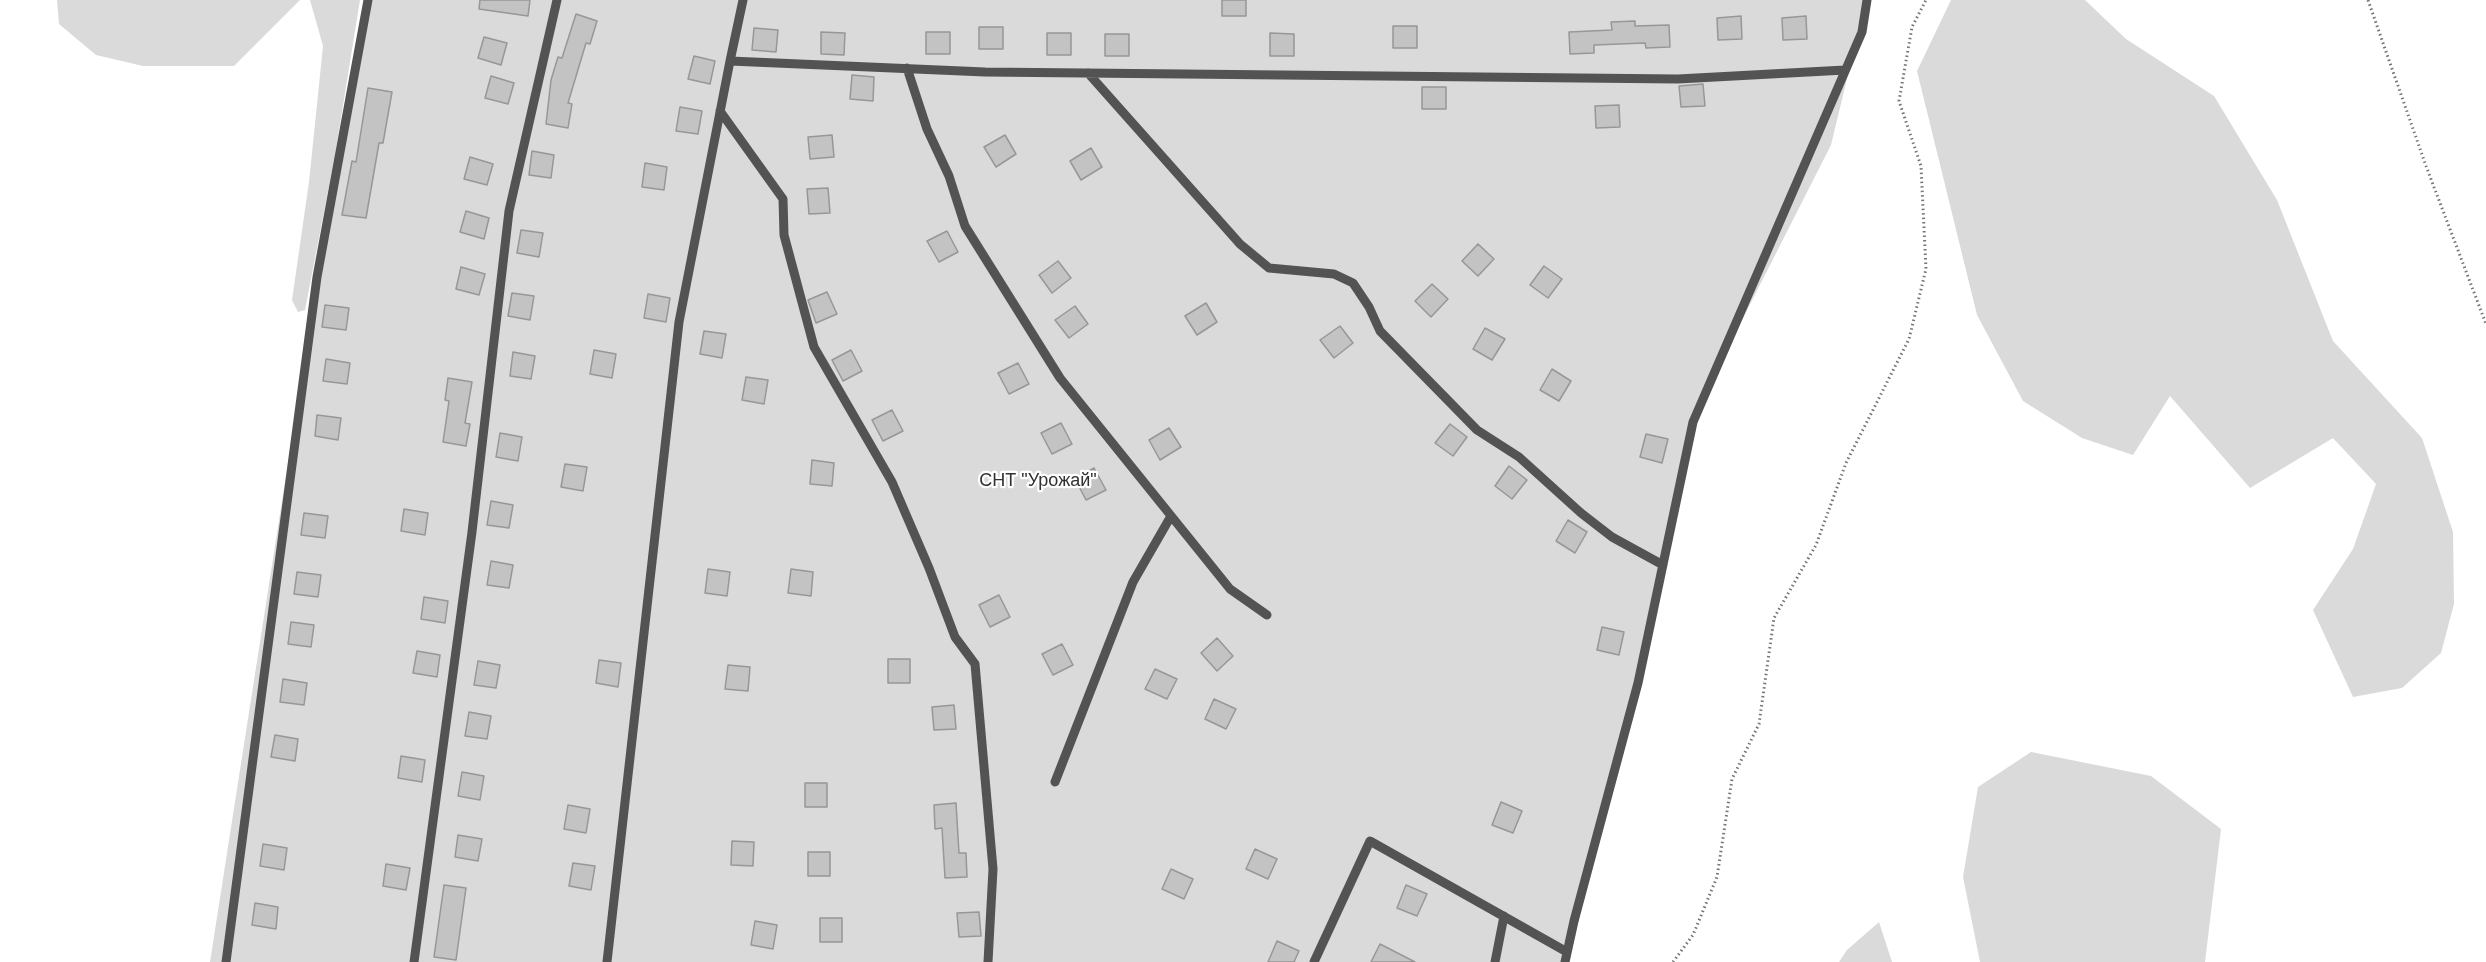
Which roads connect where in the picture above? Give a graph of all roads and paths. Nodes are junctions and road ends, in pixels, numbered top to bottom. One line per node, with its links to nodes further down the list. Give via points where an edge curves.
1 (368, 0): 19 (lane, via 317,277)
2 (557, 0): 20 (lane, via 509,211 472,532)
3 (743, 0): 7 (lane)
4 (1867, 0): 9 (lane, via 1862,32)
5 (1926, 0): 26 (path, via 1912,27 1899,101 1921,166 1926,269 1909,339 1846,463 1816,545 1774,618 1759,724 1732,779 1717,877 1693,935)
6 (2368, 0): 12 (path)
7 (730, 61): 8 (lane); 11 (lane)
8 (907, 68): 10 (lane); 13 (lane, via 927,129 950,176 965,226 1060,378)
9 (1845, 70): 10 (lane, via 1678,79); 14 (lane, via 1693,422)
10 (1088, 73): 14 (lane, via 1240,244 1269,268 1334,274 1353,284 1380,331 1477,430 1519,457 1612,537)
11 (720, 111): 21 (lane, via 679,322); 22 (lane, via 783,199 784,235 814,347 892,482 955,637 975,664 993,869)
12 (2486, 324)
13 (1171, 516): 15 (lane, via 1230,589); 16 (lane, via 1133,582)
14 (1663, 565): 18 (lane, via 1638,683)
15 (1267, 615)
16 (1054, 782)
17 (1504, 916): 18 (lane); 23 (lane, via 1370,841); 24 (lane)
18 (1567, 952): 25 (lane)
19 (226, 962)
20 (414, 962)
21 (607, 962)
22 (988, 962)
23 (1314, 962)
24 (1495, 962)
25 (1565, 962)
26 (1673, 962)

